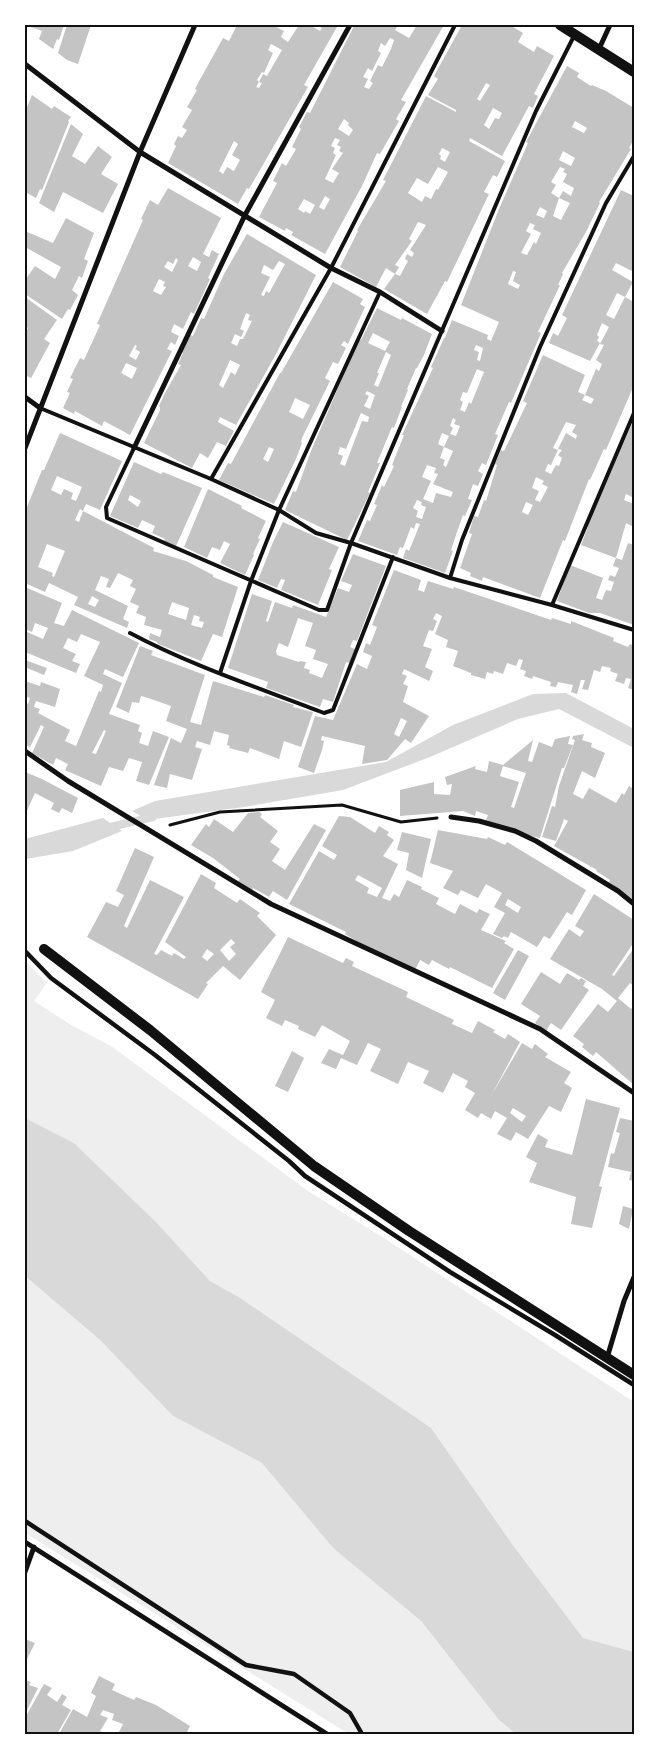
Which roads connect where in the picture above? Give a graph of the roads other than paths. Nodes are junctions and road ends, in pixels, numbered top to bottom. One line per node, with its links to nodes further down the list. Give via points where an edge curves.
1 (195, 25): 10 (street)
2 (350, 25): 12 (street)
3 (455, 25): 13 (lane)
4 (560, 25): 6 (main road)
5 (610, 25): 7 (street)
6 (575, 34): 7 (main road); 15 (lane, via 536,111)
7 (599, 49): 9 (main road)
8 (25, 64): 10 (street)
9 (634, 72)
10 (140, 152): 12 (street); 17 (street)
11 (634, 156): 25 (lane, via 606,203 540,347 462,540)
12 (245, 216): 13 (street); 20 (street)
13 (331, 268): 14 (street); 21 (lane)
14 (380, 292): 15 (street); 22 (lane)
15 (442, 331): 23 (lane)
16 (25, 397): 17 (street)
17 (40, 408): 19 (street); 20 (lane)
18 (634, 413): 27 (lane)
19 (25, 448)
20 (134, 448): 21 (lane); 26 (lane, via 106,507 107,518)
21 (211, 478): 22 (lane)
22 (279, 510): 23 (lane, via 316,533); 26 (lane)
23 (351, 543): 24 (lane); 26 (lane, via 325,611)
24 (393, 557): 25 (lane); 30 (lane, via 333,710 324,713)
25 (450, 578): 27 (lane)
26 (251, 581): 30 (lane)
27 (552, 605): 28 (lane)
28 (634, 630)
29 (130, 633): 30 (lane)
30 (220, 673)
31 (25, 751): 36 (street, via 68,781 271,904 540,1029)
32 (451, 817): 33 (street, via 479,821 522,834 618,891)
33 (634, 904)
34 (44, 950): 38 (main road, via 150,1030 314,1166)
35 (25, 951): 40 (street, via 52,978 155,1054 305,1176 450,1272)
36 (634, 1094)
37 (634, 1277): 38 (street)
38 (607, 1358): 39 (main road)
39 (634, 1374)
40 (634, 1385)
41 (25, 1522): 46 (street, via 246,1665 294,1674 350,1713)
42 (25, 1542): 43 (street)
43 (34, 1547): 44 (street); 45 (street)
44 (25, 1572)
45 (327, 1734)
46 (362, 1734)

